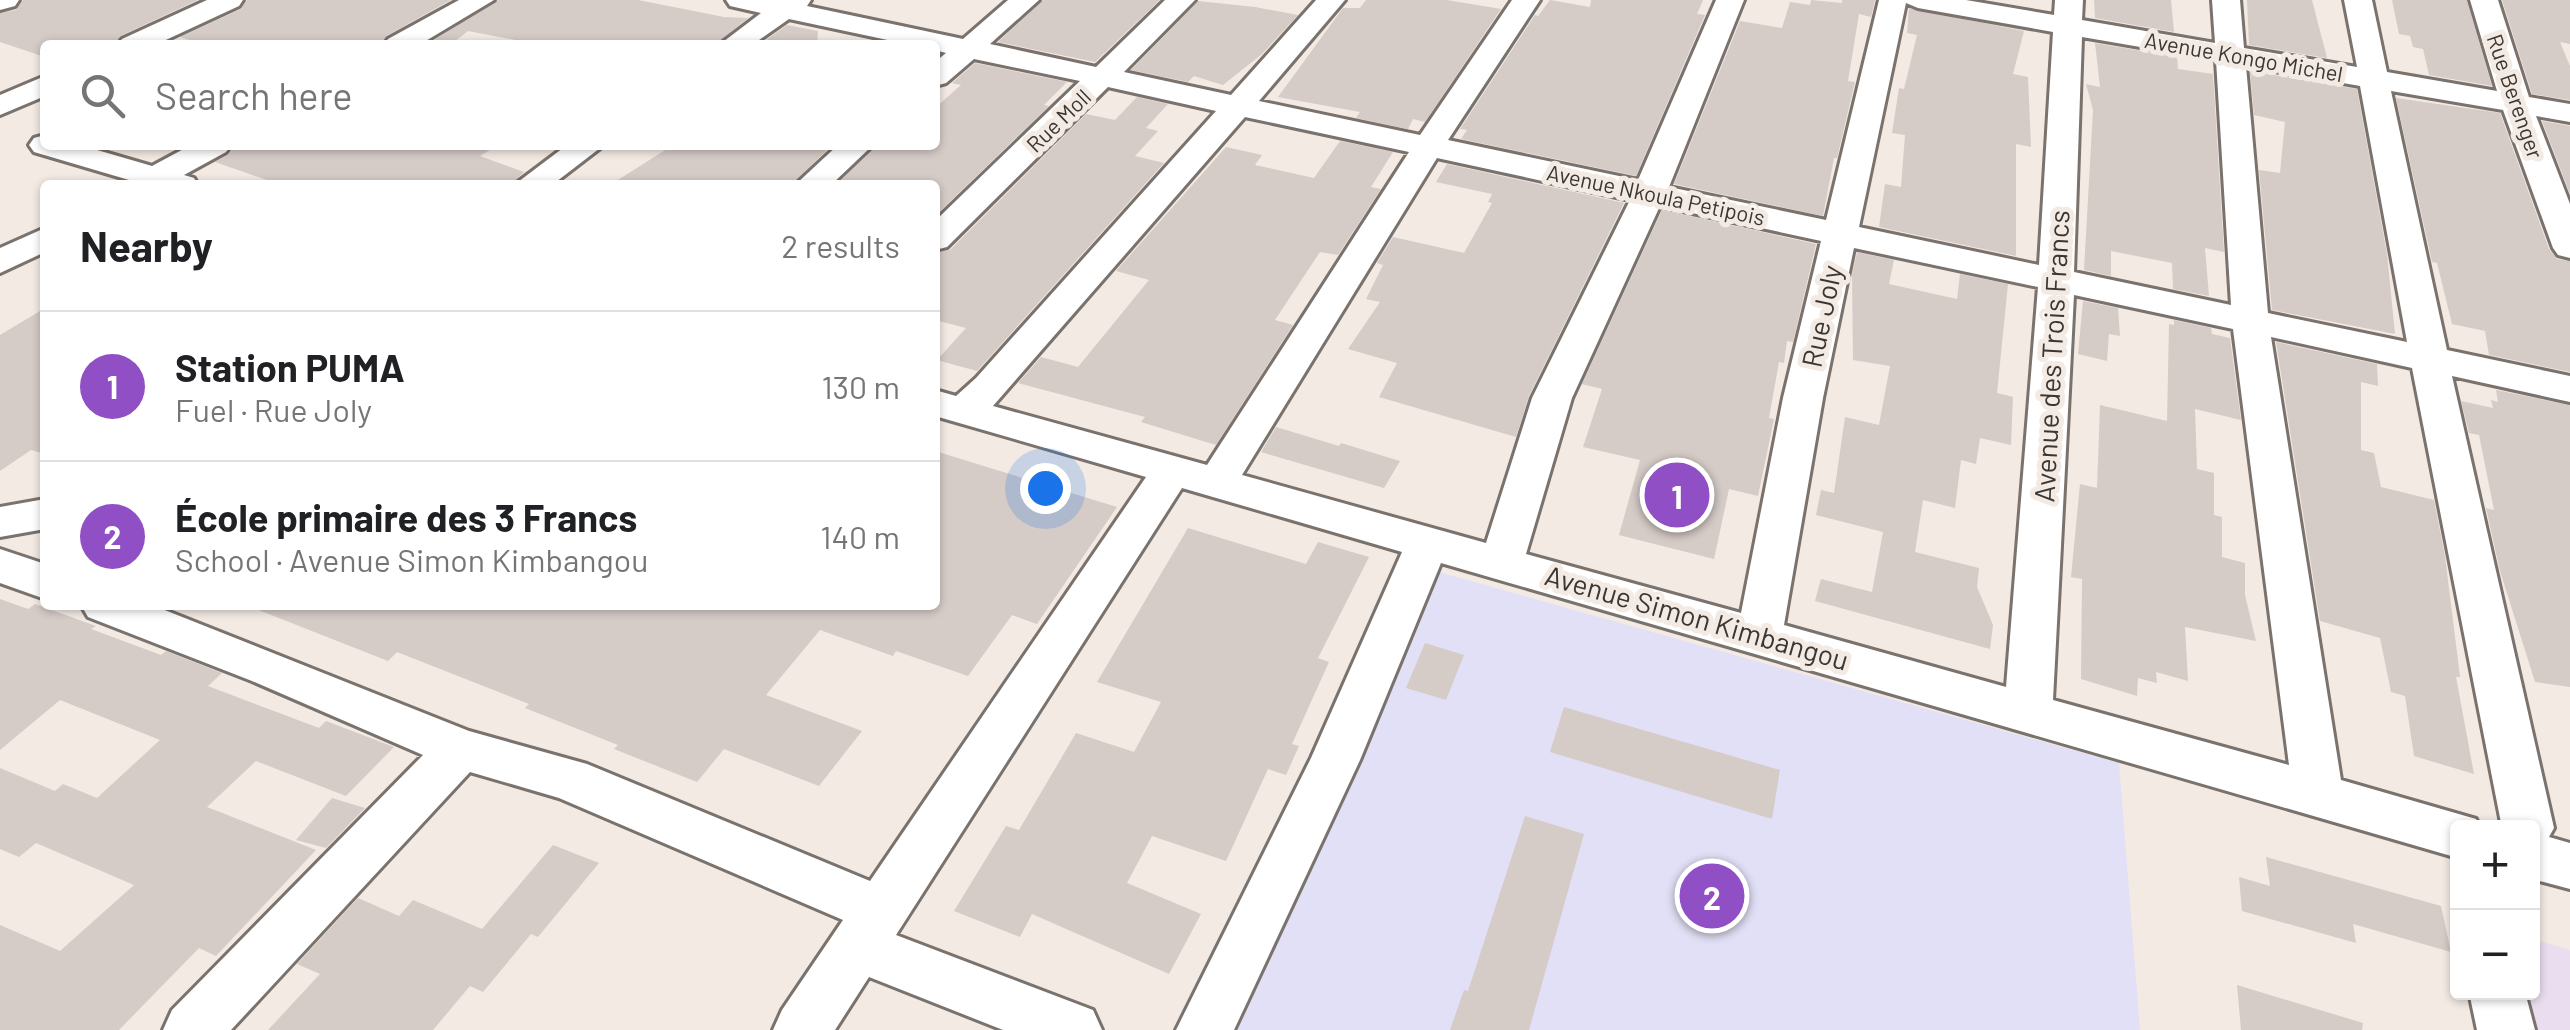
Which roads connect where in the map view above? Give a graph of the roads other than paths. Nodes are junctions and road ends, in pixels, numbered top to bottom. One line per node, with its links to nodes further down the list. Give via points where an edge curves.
1 (229, 0): 16 (street)
2 (480, 0): 17 (street)
3 (740, 0): 14 (street, Avenue Nkoula Petipois)
4 (1025, 0): 21 (street)
5 (1181, 0): 24 (street, Rue Moll)
6 (1331, 0): 29 (street)
7 (1526, 0): 33 (street)
8 (1730, 0): 42 (street)
9 (1893, 0): 43 (street, Rue Joly)
10 (1918, 0): 15 (street, Avenue Kongo Michel)
11 (2226, 0): 22 (street)
12 (2358, 0): 25 (street)
13 (2484, 0): 27 (street, Rue Berenger)
14 (790, 5): 18 (street); 19 (street, Avenue Nkoula Petipois)
15 (2069, 12): 22 (street, Avenue Kongo Michel); 48 (street, Avenue des Trois Francs)
16 (143, 40)
17 (407, 40)
18 (740, 40)
19 (935, 40)
20 (940, 41): 21 (street, Avenue Nkoula Petipois)
21 (968, 48): 23 (street); 24 (street, Avenue Nkoula Petipois)
22 (2230, 53): 25 (street, Avenue Kongo Michel); 49 (street)
23 (940, 73)
24 (1102, 76): 29 (street, Avenue Nkoula Petipois); 44 (street, Rue Moll)
25 (2372, 79): 27 (street, Avenue Kongo Michel); 50 (street)
26 (40, 88): 28 (street)
27 (2516, 105): 30 (street, Avenue Kongo Michel); 46 (street, Rue Berenger)
28 (0, 106)
29 (1238, 106): 33 (street, Avenue Nkoula Petipois); 52 (street, via 990,386)
30 (2570, 113)
31 (0, 132): 32 (street)
32 (40, 144)
33 (1429, 144): 42 (street, Avenue Nkoula Petipois); 53 (street)
34 (60, 150): 38 (street)
35 (209, 150): 39 (street)
36 (581, 150): 40 (street)
37 (851, 150): 41 (street)
38 (151, 180)
39 (164, 180)
40 (537, 180)
41 (817, 180)
42 (1650, 192): 43 (street, Avenue Nkoula Petipois); 55 (street, via 1552,398)
43 (1838, 234): 48 (street, Avenue Nkoula Petipois); 59 (street, Rue Joly)
44 (940, 235)
45 (40, 241): 47 (street)
46 (2570, 248)
47 (0, 262)
48 (2056, 280): 49 (street, Avenue Nkoula Petipois); 60 (street, Avenue des Trois Francs)
49 (2250, 320): 50 (street, Avenue Nkoula Petipois); 62 (street)
50 (2429, 361): 51 (street, Avenue Nkoula Petipois); 63 (street)
51 (2570, 389)
52 (949, 407): 53 (street, Avenue Simon Kimbangou)
53 (1194, 478): 54 (street, Avenue Simon Kimbangou); 65 (street)
54 (1428, 541): 55 (street, Avenue Simon Kimbangou); 70 (street, via 1335,760)
55 (1502, 561): 59 (street, Avenue Simon Kimbangou)
56 (0, 565): 57 (street)
57 (40, 580)
58 (117, 610): 61 (street)
59 (1760, 634): 60 (street, Avenue Simon Kimbangou)
60 (2028, 712): 62 (street, Avenue Simon Kimbangou)
61 (461, 749): 65 (street, via 570,779); 67 (street)
62 (2318, 797): 64 (street, Avenue Simon Kimbangou)
63 (2533, 820)
64 (2450, 833)
65 (870, 928): 68 (street); 69 (street)
66 (2499, 1000): 71 (street)
67 (192, 1030)
68 (802, 1030)
69 (1073, 1030)
70 (1205, 1030)
71 (2506, 1030)

